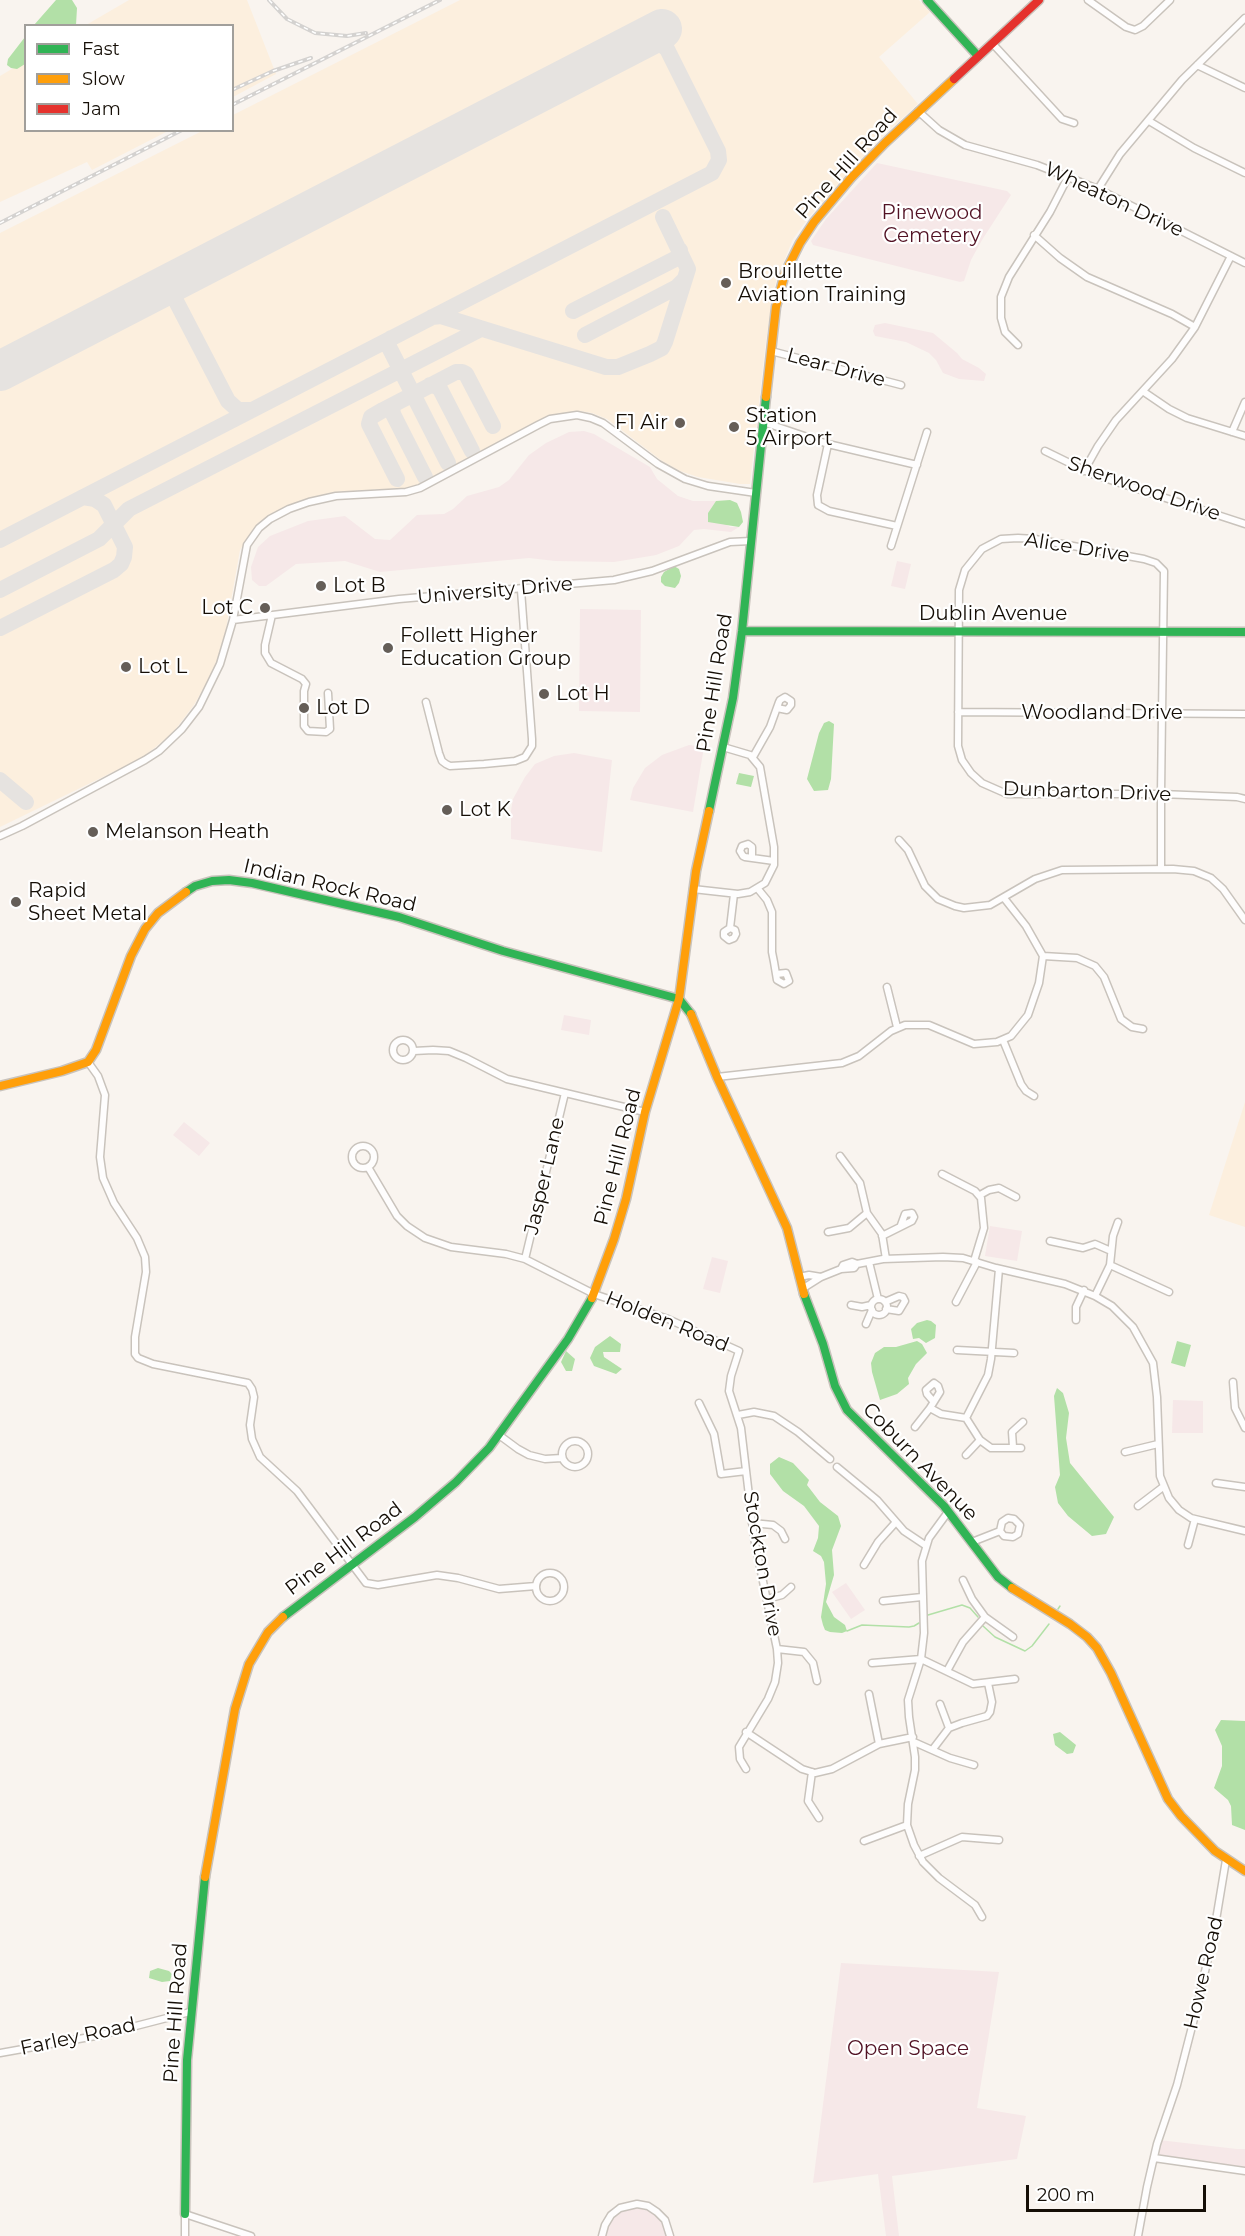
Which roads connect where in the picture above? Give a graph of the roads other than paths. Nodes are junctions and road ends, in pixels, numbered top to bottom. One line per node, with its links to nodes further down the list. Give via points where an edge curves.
1 (927, 0): 7 (street)
2 (1039, 0): 6 (street, Pine Hill Road)
3 (1088, 0): 4 (street, via 1135,30)
4 (1170, 0)
5 (1245, 18): 8 (street)
6 (992, 43): 7 (street, Pine Hill Road); 12 (street, via 1062,119)
7 (978, 56): 10 (street, Pine Hill Road)
8 (1197, 65): 9 (street); 11 (street)
9 (1245, 88)
10 (918, 111): 14 (street, Wheaton Drive, via 939,130 965,145); 21 (street, Pine Hill Road, via 851,178 800,243 780,286)
11 (1149, 121): 13 (street); 15 (street, via 1120,154)
12 (1074, 123)
13 (1245, 173)
14 (1068, 177): 15 (street, Wheaton Drive); 16 (street)
15 (1098, 189): 17 (street, Wheaton Drive)
16 (1034, 235): 19 (street, via 1087,277); 20 (street, via 1001,297 1005,332)
17 (1231, 256): 18 (street, Wheaton Drive); 19 (street)
18 (1245, 263)
19 (1195, 327): 23 (street)
20 (1018, 345)
21 (771, 351): 22 (street, Lear Drive); 25 (street, Pine Hill Road)
22 (901, 385)
23 (1144, 392): 27 (street, via 1187,418); 32 (street, via 1116,420)
24 (1245, 402): 27 (street)
25 (763, 422): 29 (street); 33 (street, Pine Hill Road)
26 (927, 432): 31 (street)
27 (1232, 432): 28 (street)
28 (1245, 436)
29 (828, 444): 31 (street); 35 (street, via 818,505 828,512)
30 (1045, 451): 32 (street, Sherwood Drive)
31 (916, 465): 35 (street)
32 (1084, 471): 34 (street, Sherwood Drive)
33 (756, 492): 36 (street, Pine Hill Road); 40 (street, via 708,486 678,476 591,418 577,415 550,419 420,489 322,498 270,519 248,545)
34 (1245, 524)
35 (897, 526): 37 (street)
36 (751, 541): 38 (street, University Drive, via 730,542 634,577); 41 (street, Pine Hill Road)
37 (891, 546)
38 (521, 590): 39 (street, University Drive, via 399,599); 46 (street, via 532,746 525,757 515,761 446,764 439,753)
39 (272, 615): 40 (street, University Drive); 45 (street, via 266,653 271,663 306,684 304,726 308,731 330,729)
40 (233, 620): 55 (street, via 220,664 199,707 159,751)
41 (742, 631): 42 (street, Dublin Avenue); 51 (street, Pine Hill Road)
42 (959, 631): 43 (street, Dublin Avenue); 43 (street, Alice Drive, via 960,585 968,565 986,546 1012,538 1156,563 1165,575); 48 (street, Dunbarton Drive)
43 (1164, 631): 44 (street, Dublin Avenue); 49 (street, Alice Drive)
44 (1245, 632)
45 (328, 693)
46 (426, 702)
47 (777, 708): 52 (street)
48 (958, 712): 49 (street, Woodland Drive); 53 (street, Dunbarton Drive, via 962,759 971,773 993,790 1006,794)
49 (1162, 714): 50 (street, Woodland Drive); 53 (street, Alice Drive)
50 (1245, 714)
51 (723, 747): 52 (street); 60 (street, Pine Hill Road)
52 (753, 757): 58 (street, via 763,779)
53 (1161, 794): 54 (street, Dunbarton Drive); 59 (street, Alice Drive)
54 (1245, 799)
55 (0, 836)
56 (899, 840): 63 (street, via 925,886 938,899 964,908 990,905)
57 (752, 858): 58 (street)
58 (774, 861): 61 (street)
59 (1161, 868): 63 (street, via 1062,870 1035,879); 64 (street, via 1206,874)
60 (693, 889): 62 (street); 69 (street, Pine Hill Road)
61 (759, 889): 62 (street); 67 (street, via 772,912)
62 (734, 894): 65 (street)
63 (1004, 898): 66 (street)
64 (1245, 920)
65 (730, 928)
66 (1043, 956): 71 (street, via 1089,962 1104,976 1121,1019); 72 (street, via 1028,1015)
67 (776, 974)
68 (887, 987): 70 (street)
69 (679, 999): 74 (street, Indian Rock Road, via 503,951 399,917 252,883 212,881 177,897 145,929); 75 (street, Coburn Avenue, via 693,1017); 79 (street, Pine Hill Road)
70 (897, 1027): 72 (street, via 929,1025 974,1044); 75 (street, via 859,1056 842,1063)
71 (1143, 1029)
72 (1004, 1040): 78 (street, via 1021,1084)
73 (414, 1051): 77 (street, via 449,1051 507,1079)
74 (88, 1062): 76 (street); 152 (street, via 105,1095 100,1157 103,1178 145,1257 135,1354 153,1364 248,1383 254,1397 252,1439 260,1457 303,1499)
75 (717, 1077): 98 (street, Coburn Avenue, via 787,1228)
76 (0, 1086)
77 (565, 1093): 79 (street); 92 (street, Jasper Lane)
78 (1034, 1096)
79 (645, 1112): 103 (street, Pine Hill Road, via 626,1199)
80 (840, 1156): 85 (street, via 860,1183)
81 (368, 1167): 92 (street, Holden Road, via 397,1216 425,1238 451,1247)
82 (942, 1174): 83 (street)
83 (980, 1195): 84 (street, via 999,1188); 95 (street, via 984,1228)
84 (1016, 1197)
85 (867, 1214): 88 (street, via 849,1228); 89 (street)
86 (1118, 1222): 91 (street)
87 (901, 1225): 89 (street)
88 (828, 1232)
89 (882, 1236): 93 (street)
90 (1050, 1241): 91 (street, via 1083,1248 1095,1244)
91 (1111, 1251): 96 (street)
92 (525, 1259): 103 (street, Holden Road)
93 (886, 1259): 94 (street); 95 (street, via 943,1257)
94 (869, 1262): 99 (street); 105 (street)
95 (976, 1262): 97 (street); 106 (street)
96 (1110, 1265): 102 (street); 104 (street)
97 (999, 1269): 101 (street); 114 (street)
98 (799, 1277): 99 (street); 100 (street, Coburn Avenue)
99 (821, 1277): 100 (street)
100 (802, 1289): 142 (street, Coburn Avenue, via 843,1404)
101 (1084, 1290): 104 (street); 110 (street, via 1076,1308)
102 (1169, 1292)
103 (594, 1294): 113 (street, Holden Road, via 677,1323); 127 (street, Pine Hill Road, via 568,1339)
104 (1095, 1296): 129 (street, via 1128,1322 1150,1358 1155,1378)
105 (881, 1300): 108 (street); 109 (street); 109 (street, via 903,1297 905,1301 899,1311)
106 (956, 1302)
107 (851, 1305): 108 (street)
108 (872, 1308): 109 (street, via 880,1314); 111 (street)
109 (886, 1309)
110 (1076, 1320)
111 (866, 1324)
112 (957, 1350): 114 (street)
113 (739, 1351): 120 (street, Stockton Drive, via 729,1391)
114 (992, 1353): 115 (street); 121 (street, via 988,1375)
115 (1014, 1353)
116 (1233, 1382): 125 (street, via 1235,1408)
117 (933, 1401): 119 (street)
118 (699, 1403): 137 (street, via 714,1434 721,1474)
119 (930, 1408): 121 (street); 124 (street)
120 (738, 1415): 135 (street, via 754,1412 774,1416); 137 (street, Stockton Drive)
121 (966, 1418): 128 (street)
122 (1012, 1421): 126 (street)
123 (1023, 1422): 126 (street)
124 (915, 1427)
125 (1245, 1428)
126 (1014, 1429): 130 (street)
127 (499, 1435): 134 (street, via 529,1455); 152 (street, Pine Hill Road, via 456,1482)
128 (980, 1440): 130 (street, via 991,1448); 133 (street)
129 (1158, 1444): 132 (street); 139 (street)
130 (1013, 1447): 131 (street)
131 (1021, 1448)
132 (1125, 1452)
133 (966, 1455)
134 (562, 1458): 134 (street, via 563,1449 573,1441 588,1450 585,1463 578,1467 567,1465)
135 (830, 1459)
136 (837, 1467): 144 (street, via 878,1500)
137 (746, 1471): 145 (street, Stockton Drive)
138 (1215, 1483): 140 (street)
139 (1163, 1487): 141 (street); 143 (street, via 1173,1504)
140 (1245, 1487)
141 (1138, 1506)
142 (948, 1512): 149 (street, Coburn Avenue); 150 (street)
143 (1195, 1519): 147 (street); 151 (street)
144 (896, 1522): 150 (street); 153 (street)
145 (752, 1523): 148 (street, via 773,1525); 158 (street, Stockton Drive)
146 (1000, 1531): 149 (street)
147 (1245, 1531)
148 (785, 1539)
149 (972, 1542): 184 (street, Coburn Avenue, via 1004,1582 1093,1643 1111,1673 1168,1799)
150 (925, 1545): 157 (street)
151 (1188, 1545)
152 (352, 1565): 155 (street, via 366,1583 374,1586 436,1575 499,1589); 187 (street, Pine Hill Road, via 283,1617 259,1644 244,1676 204,1884)
153 (864, 1565)
154 (963, 1580): 160 (street)
155 (536, 1586): 155 (street, via 542,1575 551,1573 562,1579 564,1588 560,1596 547,1600 539,1595)
156 (791, 1587): 158 (street, via 782,1595)
157 (922, 1598): 159 (street); 163 (street)
158 (767, 1599): 162 (street, Stockton Drive)
159 (883, 1601)
160 (985, 1617): 161 (street); 165 (street, via 968,1634)
161 (1013, 1637)
162 (777, 1649): 167 (street, via 804,1652 813,1663); 172 (street, Stockton Drive, via 772,1690)
163 (921, 1659): 164 (street); 165 (street); 173 (street, via 908,1700)
164 (872, 1663)
165 (947, 1671): 168 (street, via 973,1684)
166 (1016, 1679): 168 (street)
167 (817, 1681)
168 (988, 1683): 171 (street, via 992,1702 987,1716)
169 (869, 1694): 174 (street)
170 (940, 1704): 171 (street)
171 (949, 1728): 175 (street)
172 (747, 1732): 177 (street, Stockton Drive, via 739,1747); 178 (street)
173 (914, 1739): 174 (street); 175 (street); 180 (street, via 915,1770)
174 (879, 1744): 178 (street, via 832,1769)
175 (933, 1749): 176 (street)
176 (974, 1766)
177 (746, 1769)
178 (812, 1772): 179 (street, via 808,1801)
179 (819, 1818)
180 (907, 1825): 182 (street); 183 (street)
181 (999, 1840): 183 (street, via 962,1837)
182 (864, 1841)
183 (919, 1856): 186 (street, via 934,1874 975,1905)
184 (1226, 1860): 185 (street, Coburn Avenue); 189 (street, Howe Road, via 1214,1932 1177,2085)
185 (1245, 1871)
186 (982, 1917)
187 (190, 2012): 188 (street, Farley Road, via 101,2035); 191 (street, Pine Hill Road)
188 (0, 2054)
189 (1154, 2158): 190 (street); 196 (street, Howe Road)
190 (1245, 2171)
191 (185, 2214): 192 (street); 193 (street)
192 (185, 2236)
193 (251, 2236)
194 (602, 2236): 195 (street, via 611,2215 637,2204 657,2212 665,2220)
195 (670, 2236)
196 (1138, 2236)

